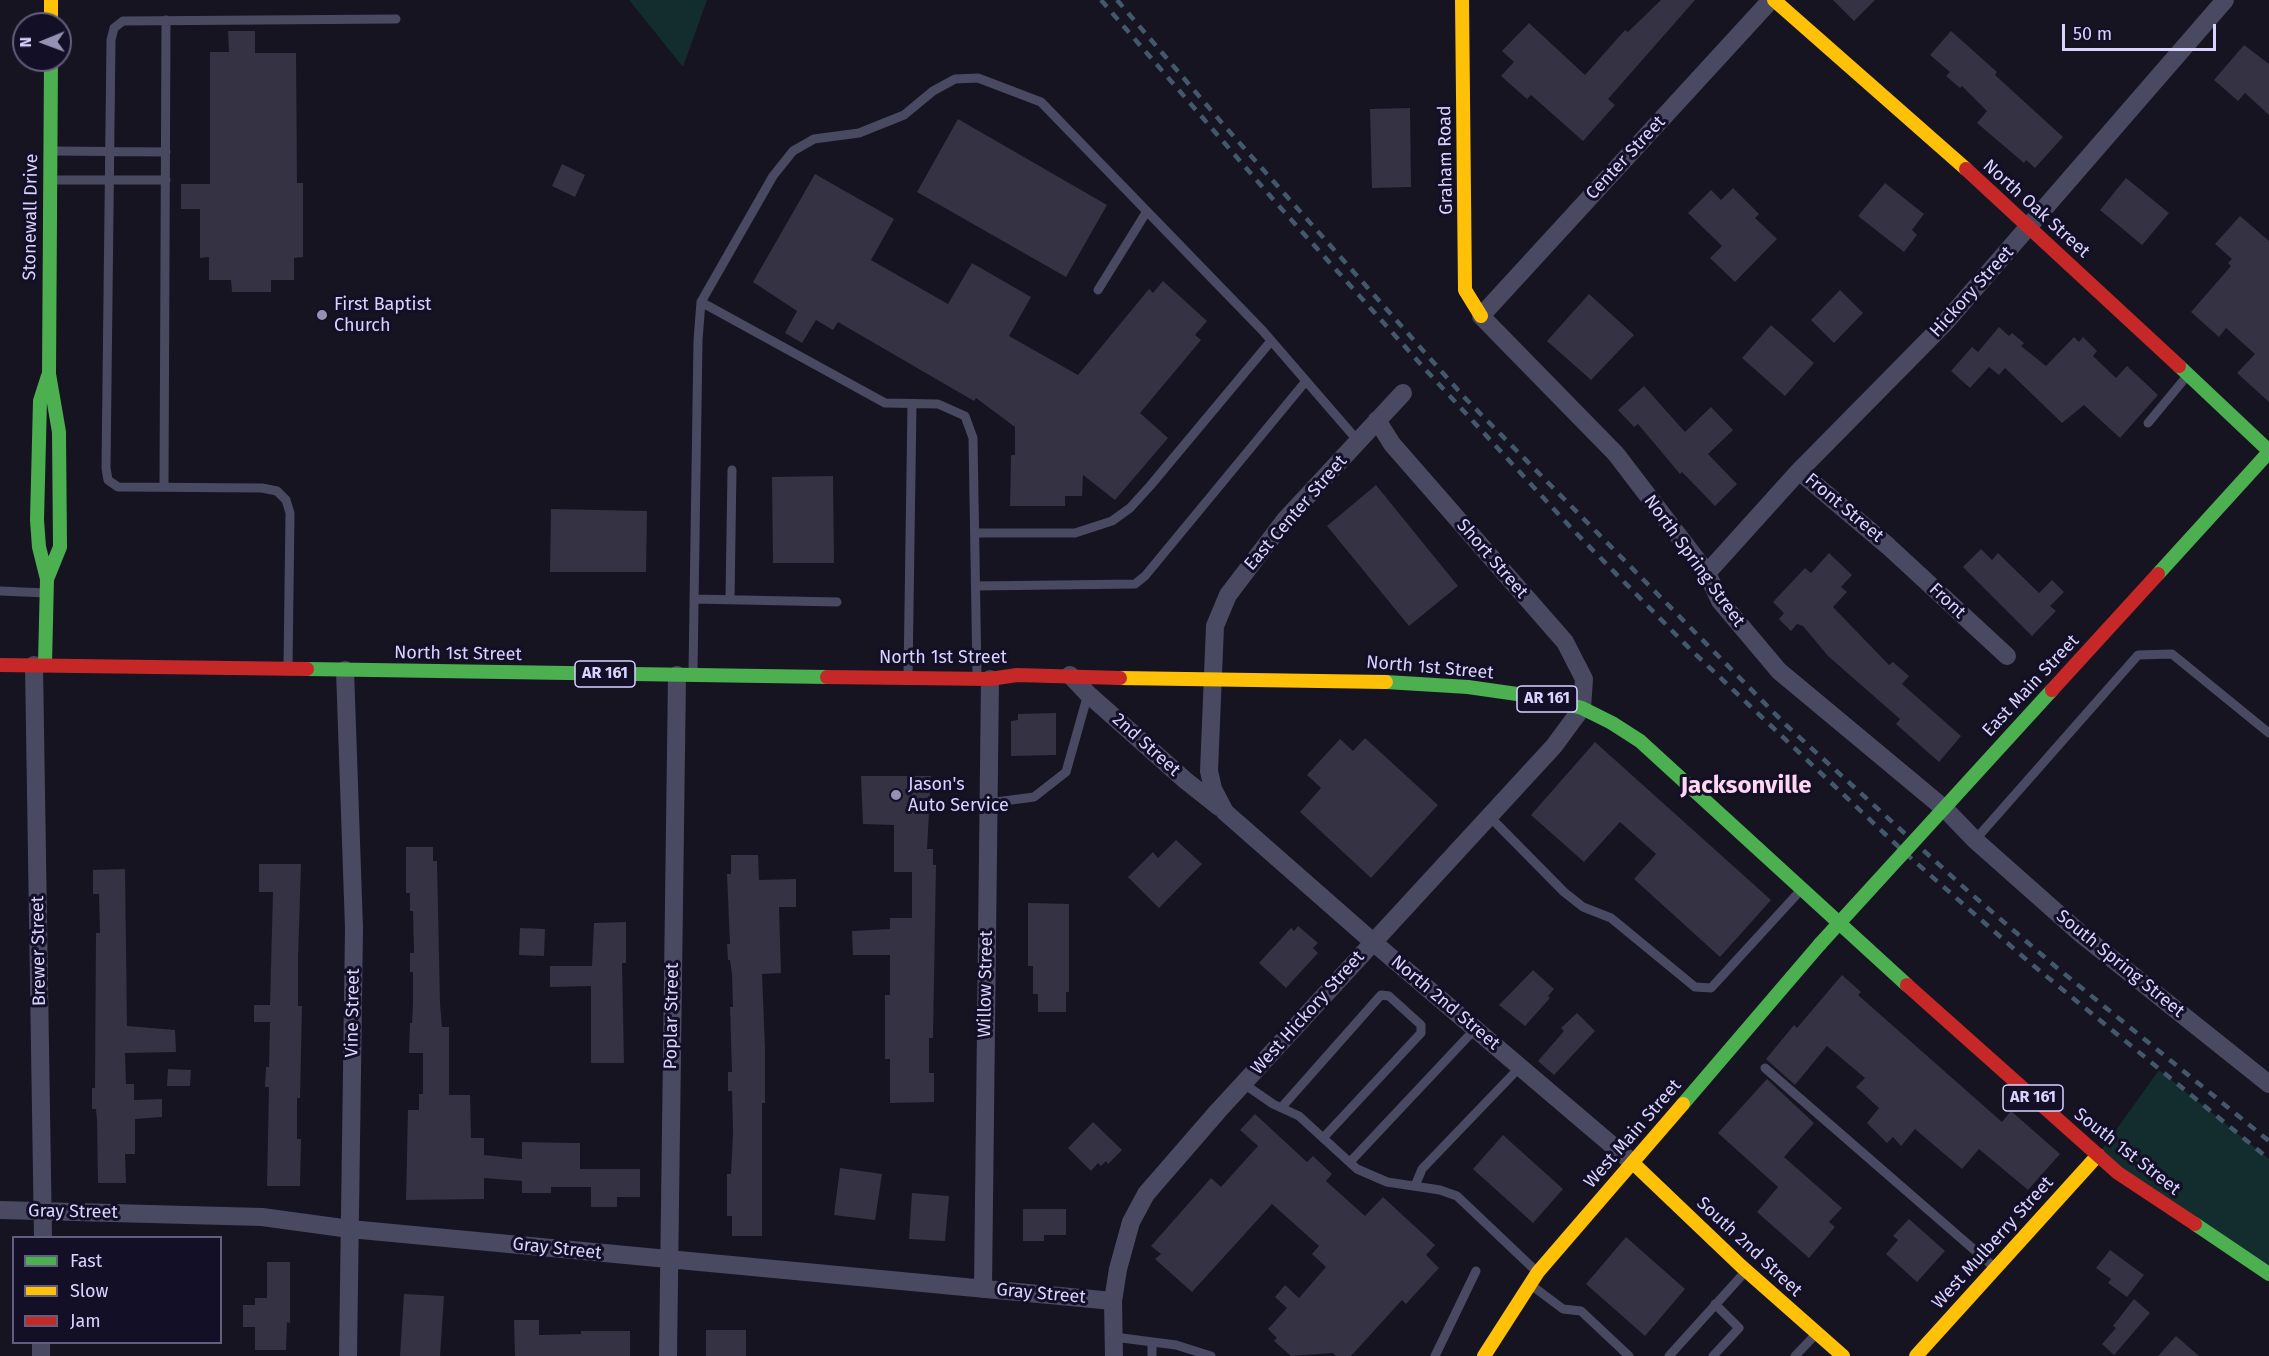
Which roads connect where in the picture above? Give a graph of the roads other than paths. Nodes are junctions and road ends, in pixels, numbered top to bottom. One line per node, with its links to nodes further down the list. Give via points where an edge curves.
1 (1461, 0): 17 (main road, Graham Road, via 1465,290)
2 (1772, 0): 14 (main road, North Oak Street); 17 (street, Center Street)
3 (2225, 0): 14 (street, Hickory Street)
4 (396, 19): 5 (lane)
5 (166, 20): 8 (lane, via 123,21 114,28); 9 (lane)
6 (51, 72): 7 (main road, Stonewall Drive)
7 (50, 151): 8 (lane); 11 (main road, Stonewall Drive)
8 (110, 151): 9 (lane); 10 (lane)
9 (166, 152): 12 (lane)
10 (109, 179): 11 (lane); 12 (lane); 30 (lane, via 105,468 108,480 118,487)
11 (50, 180): 19 (main road, Stonewall Drive)
12 (166, 180): 30 (lane)
13 (1148, 211): 15 (lane); 16 (lane, via 1041,102 978,78 955,79 904,115 859,133 814,139 793,151 773,176); 18 (lane)
14 (2031, 227): 20 (main road, North Oak Street); 29 (street, Hickory Street, via 1944,324)
15 (1098, 290)
16 (701, 302): 23 (lane, via 885,403); 37 (lane)
17 (1481, 316): 33 (street, North Spring Street, via 1616,454)
18 (1271, 341): 21 (lane); 31 (lane, via 1150,486 1112,521 1075,533)
19 (49, 374): 34 (main road, Stonewall Drive, via 40,400 37,519); 34 (main road, Stonewall Drive, via 58,432 60,547)
20 (2188, 375): 25 (lane); 27 (main road, North Oak Street)
21 (1306, 381): 26 (lane); 35 (lane, via 1135,584)
22 (1402, 393): 24 (street, East Center Street)
23 (912, 404): 31 (lane, via 938,404 965,416 973,438); 47 (lane)
24 (1377, 420): 26 (street, East Center Street); 51 (street, Short Street, via 1392,444 1565,642 1584,679)
25 (2148, 423)
26 (1358, 441): 49 (street, East Center Street, via 1285,519 1228,595 1215,626)
27 (2269, 451): 60 (main road, East Main Street, bridge)
28 (732, 470): 38 (lane)
29 (1799, 471): 32 (street, Front Street); 33 (street, Hickory Street)
30 (164, 487): 43 (lane, via 261,488 277,491 286,500 290,513)
31 (975, 533): 35 (lane)
32 (1888, 546): 40 (street, Front)
33 (1707, 573): 56 (street, North Spring Street, via 1720,601 1779,671 1946,810)
34 (47, 586): 36 (lane); 41 (main road, Stonewall Drive)
35 (976, 586): 48 (lane)
36 (0, 591)
37 (694, 599): 38 (lane); 45 (lane)
38 (730, 599): 39 (lane)
39 (837, 602)
40 (2007, 656)
41 (39, 664): 42 (main road, North 1st Street / AR 161); 43 (main road, North 1st Street / AR 161); 73 (street, Brewer Street)
42 (0, 665)
43 (288, 669): 44 (main road, North 1st Street / AR 161)
44 (345, 670): 45 (main road, North 1st Street / AR 161); 74 (street, Vine Street, via 354,928)
45 (685, 675): 47 (main road, North 1st Street / AR 161); 76 (street, Poplar Street)
46 (1070, 675): 48 (main road, North 1st Street / AR 161); 49 (main road, North 1st Street / AR 161); 50 (street, 2nd Street)
47 (908, 676): 48 (main road, North 1st Street / AR 161)
48 (983, 679): 53 (street, Willow Street)
49 (1210, 681): 51 (main road, North 1st Street / AR 161, via 1394,681 1545,698); 54 (street, North 2nd Street, via 1209,771)
50 (1088, 694): 53 (lane, via 1066,772 1034,797); 54 (street, 2nd Street)
51 (1582, 708): 55 (street, West Hickory Street, via 1554,746); 57 (main road, North 1st Street / AR 161, via 1640,741)
52 (2269, 733): 56 (lane, via 2172,654 2138,655)
53 (988, 803): 82 (street, Willow Street)
54 (1225, 812): 59 (street, North 2nd Street)
55 (1489, 816): 57 (lane, via 1564,892 1583,907 1611,918 1695,987 1711,988); 59 (street, West Hickory Street)
56 (1975, 840): 65 (street, South Spring Street, via 2081,934)
57 (1802, 889): 58 (main road, North 1st Street / AR 161)
58 (1814, 900): 68 (main road, South 1st Street / AR 161)
59 (1372, 942): 61 (street, North 2nd Street); 64 (street, West Hickory Street)
60 (1820, 944): 70 (main road, West Main Street)
61 (1476, 1028): 62 (street, North 2nd Street); 69 (lane)
62 (1520, 1067): 70 (street, North 2nd Street); 71 (lane, via 1422,1169)
63 (1765, 1068): 77 (lane)
64 (1244, 1084): 66 (lane); 83 (street, West Hickory Street, via 1146,1194 1131,1222)
65 (2269, 1084)
66 (1281, 1108): 67 (lane, via 1299,1116); 67 (lane, via 1381,995 1389,996 1421,1025 1420,1033)
67 (1323, 1138): 69 (lane)
68 (2098, 1155): 77 (main road, West Mulberry Street); 80 (main road, South 1st Street / AR 161, via 2156,1200)
69 (1350, 1162): 71 (lane, via 1387,1182)
70 (1633, 1163): 78 (main road, South 2nd Street); 81 (main road, West Main Street)
71 (1415, 1186): 81 (lane, via 1457,1196)
72 (0, 1210): 73 (street, Gray Street)
73 (44, 1211): 74 (street, Gray Street, via 262,1217); 75 (street, Brewer Street)
74 (350, 1229): 76 (street, Gray Street); 89 (street, Vine Street)
75 (43, 1236)
76 (669, 1260): 82 (street, Gray Street); 90 (street, Poplar Street)
77 (1995, 1267): 101 (main road, West Mulberry Street)
78 (1746, 1270): 84 (lane); 85 (main road, South 2nd Street)
79 (1476, 1271): 94 (lane)
80 (2269, 1274)
81 (1533, 1278): 95 (main road, West Main Street); 96 (lane, via 1563,1310 1581,1311)
82 (983, 1289): 83 (street, Gray Street)
83 (1113, 1301): 86 (street, West Hickory Street)
84 (1715, 1304): 97 (lane); 98 (lane, via 1739,1328)
85 (1817, 1333): 99 (lane); 100 (main road, South 2nd Street)
86 (1114, 1337): 87 (lane); 91 (street, West Hickory Street)
87 (1152, 1342): 88 (lane); 92 (lane)
88 (1195, 1353): 93 (lane)
89 (348, 1356)
90 (668, 1356)
91 (1114, 1356)
92 (1152, 1356)
93 (1211, 1356)
94 (1435, 1356)
95 (1484, 1356)
96 (1629, 1356)
97 (1669, 1356)
98 (1713, 1356)
99 (1796, 1356)
100 (1843, 1356)
101 (1916, 1356)

